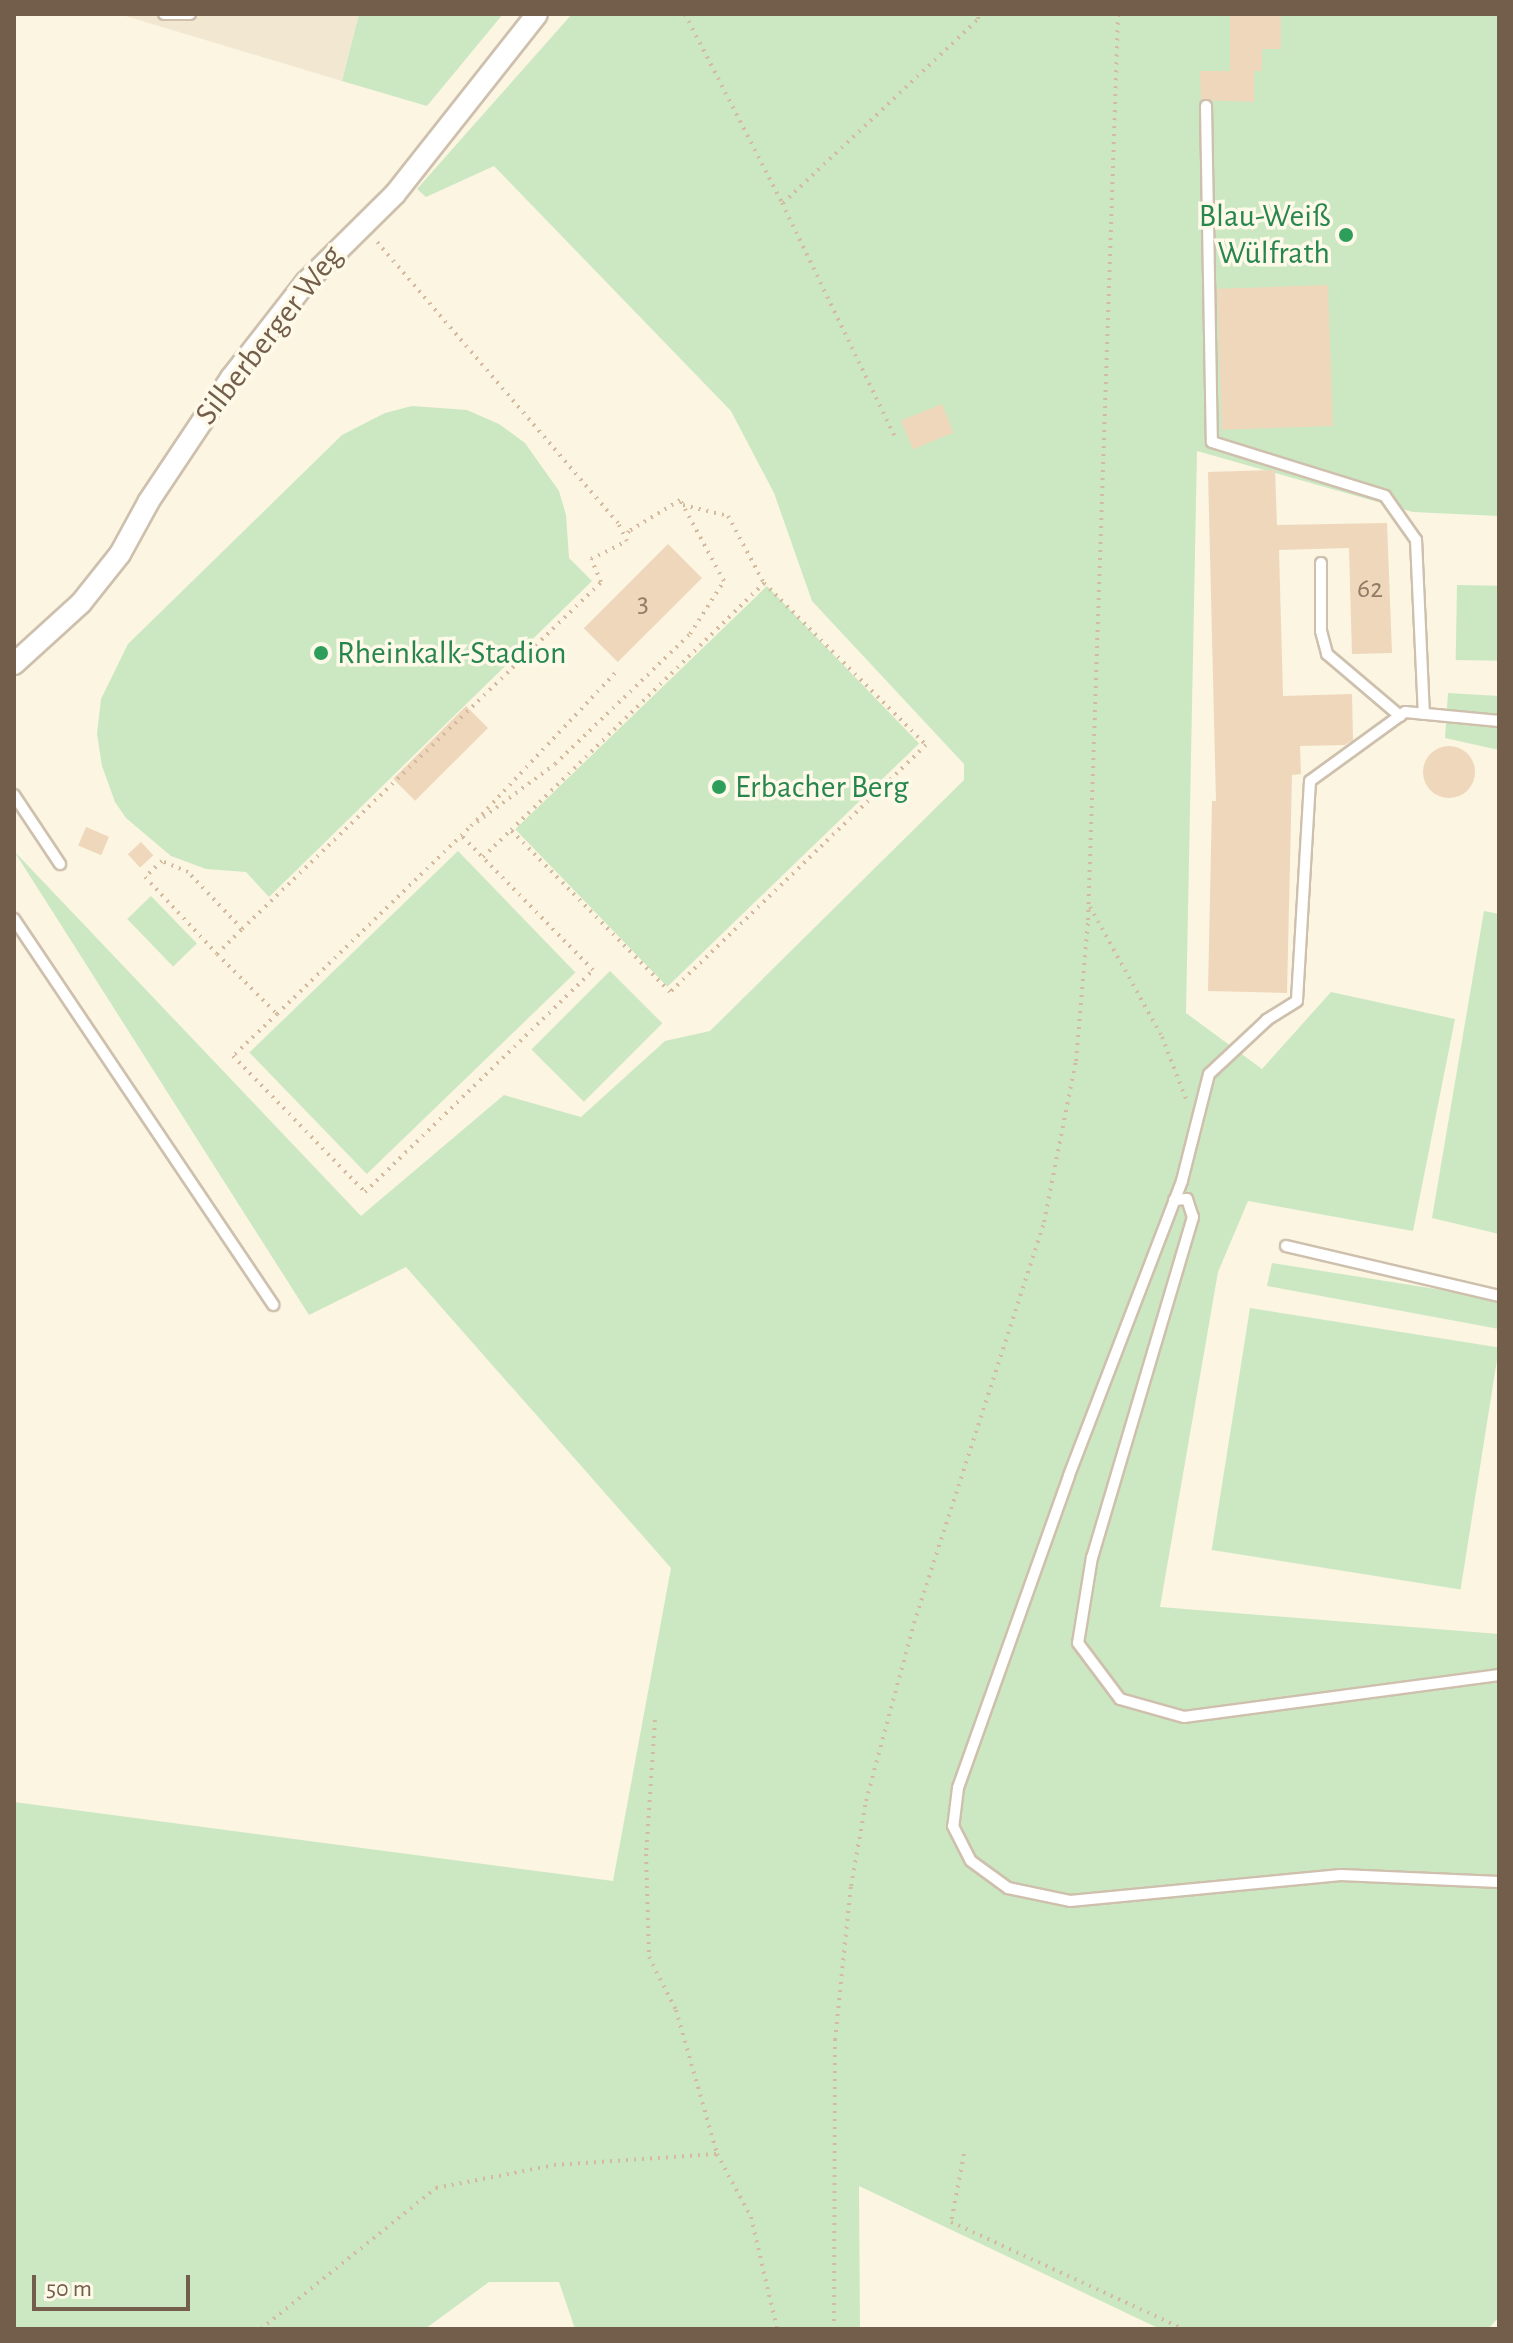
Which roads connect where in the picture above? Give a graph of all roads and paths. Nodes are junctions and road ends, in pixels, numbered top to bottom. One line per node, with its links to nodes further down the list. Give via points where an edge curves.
1 (164, 14): 2 (lane)
2 (190, 14)
3 (537, 14): 9 (street, Silberberger Weg, via 395,194)
4 (685, 14): 8 (path)
5 (979, 14): 8 (path)
6 (1118, 14): 25 (path)
7 (1206, 106): 17 (lane, via 1212,442 1385,496 1416,540)
8 (782, 203): 10 (path)
9 (361, 224): 12 (path, via 618,523); 15 (street, Silberberger Weg, via 306,282 231,378 120,554 81,603)
10 (894, 435)
11 (683, 505): 12 (path, via 680,500); 14 (path, via 728,516); 22 (path, via 724,581 690,634 555,764)
12 (625, 538): 27 (path, via 591,559 601,582)
13 (1321, 563): 18 (lane, via 1321,631 1327,654)
14 (764, 583): 21 (path); 21 (path, via 926,745 670,992)
15 (14, 664)
16 (616, 672): 22 (path)
17 (1424, 714): 18 (lane); 19 (lane)
18 (1400, 716): 30 (lane, via 1310,781 1297,1001 1267,1020 1209,1074)
19 (1499, 721)
20 (14, 795): 24 (lane)
21 (511, 830): 23 (path)
22 (464, 833): 23 (path); 29 (path)
23 (483, 857): 29 (path, via 593,970 365,1192 233,1056)
24 (60, 864)
25 (1089, 904): 30 (path, via 1162,1037); 42 (path, via 1076,1061 1044,1222 914,1623 866,1801 835,2040)
26 (14, 919): 34 (lane)
27 (242, 929): 28 (path); 28 (path, via 188,872 162,861 145,877)
28 (217, 954): 29 (path)
29 (277, 1014)
30 (1196, 1124): 31 (lane)
31 (1174, 1200): 35 (lane, via 1187,1199 1193,1217 1092,1557 1078,1643 1120,1699 1184,1717); 37 (lane, via 958,1788 953,1826 971,1861 1008,1888 1070,1901 1341,1875)
32 (1286, 1246): 33 (lane)
33 (1499, 1296)
34 (273, 1305)
35 (1499, 1675)
36 (655, 1720): 38 (path, via 646,1854 649,1957 676,2010)
37 (1499, 1882)
38 (717, 2154): 40 (path, via 554,2165 436,2188); 41 (path, via 751,2217)
39 (964, 2154): 43 (path, via 951,2222)
40 (261, 2329)
41 (777, 2329)
42 (834, 2329)
43 (1184, 2329)

